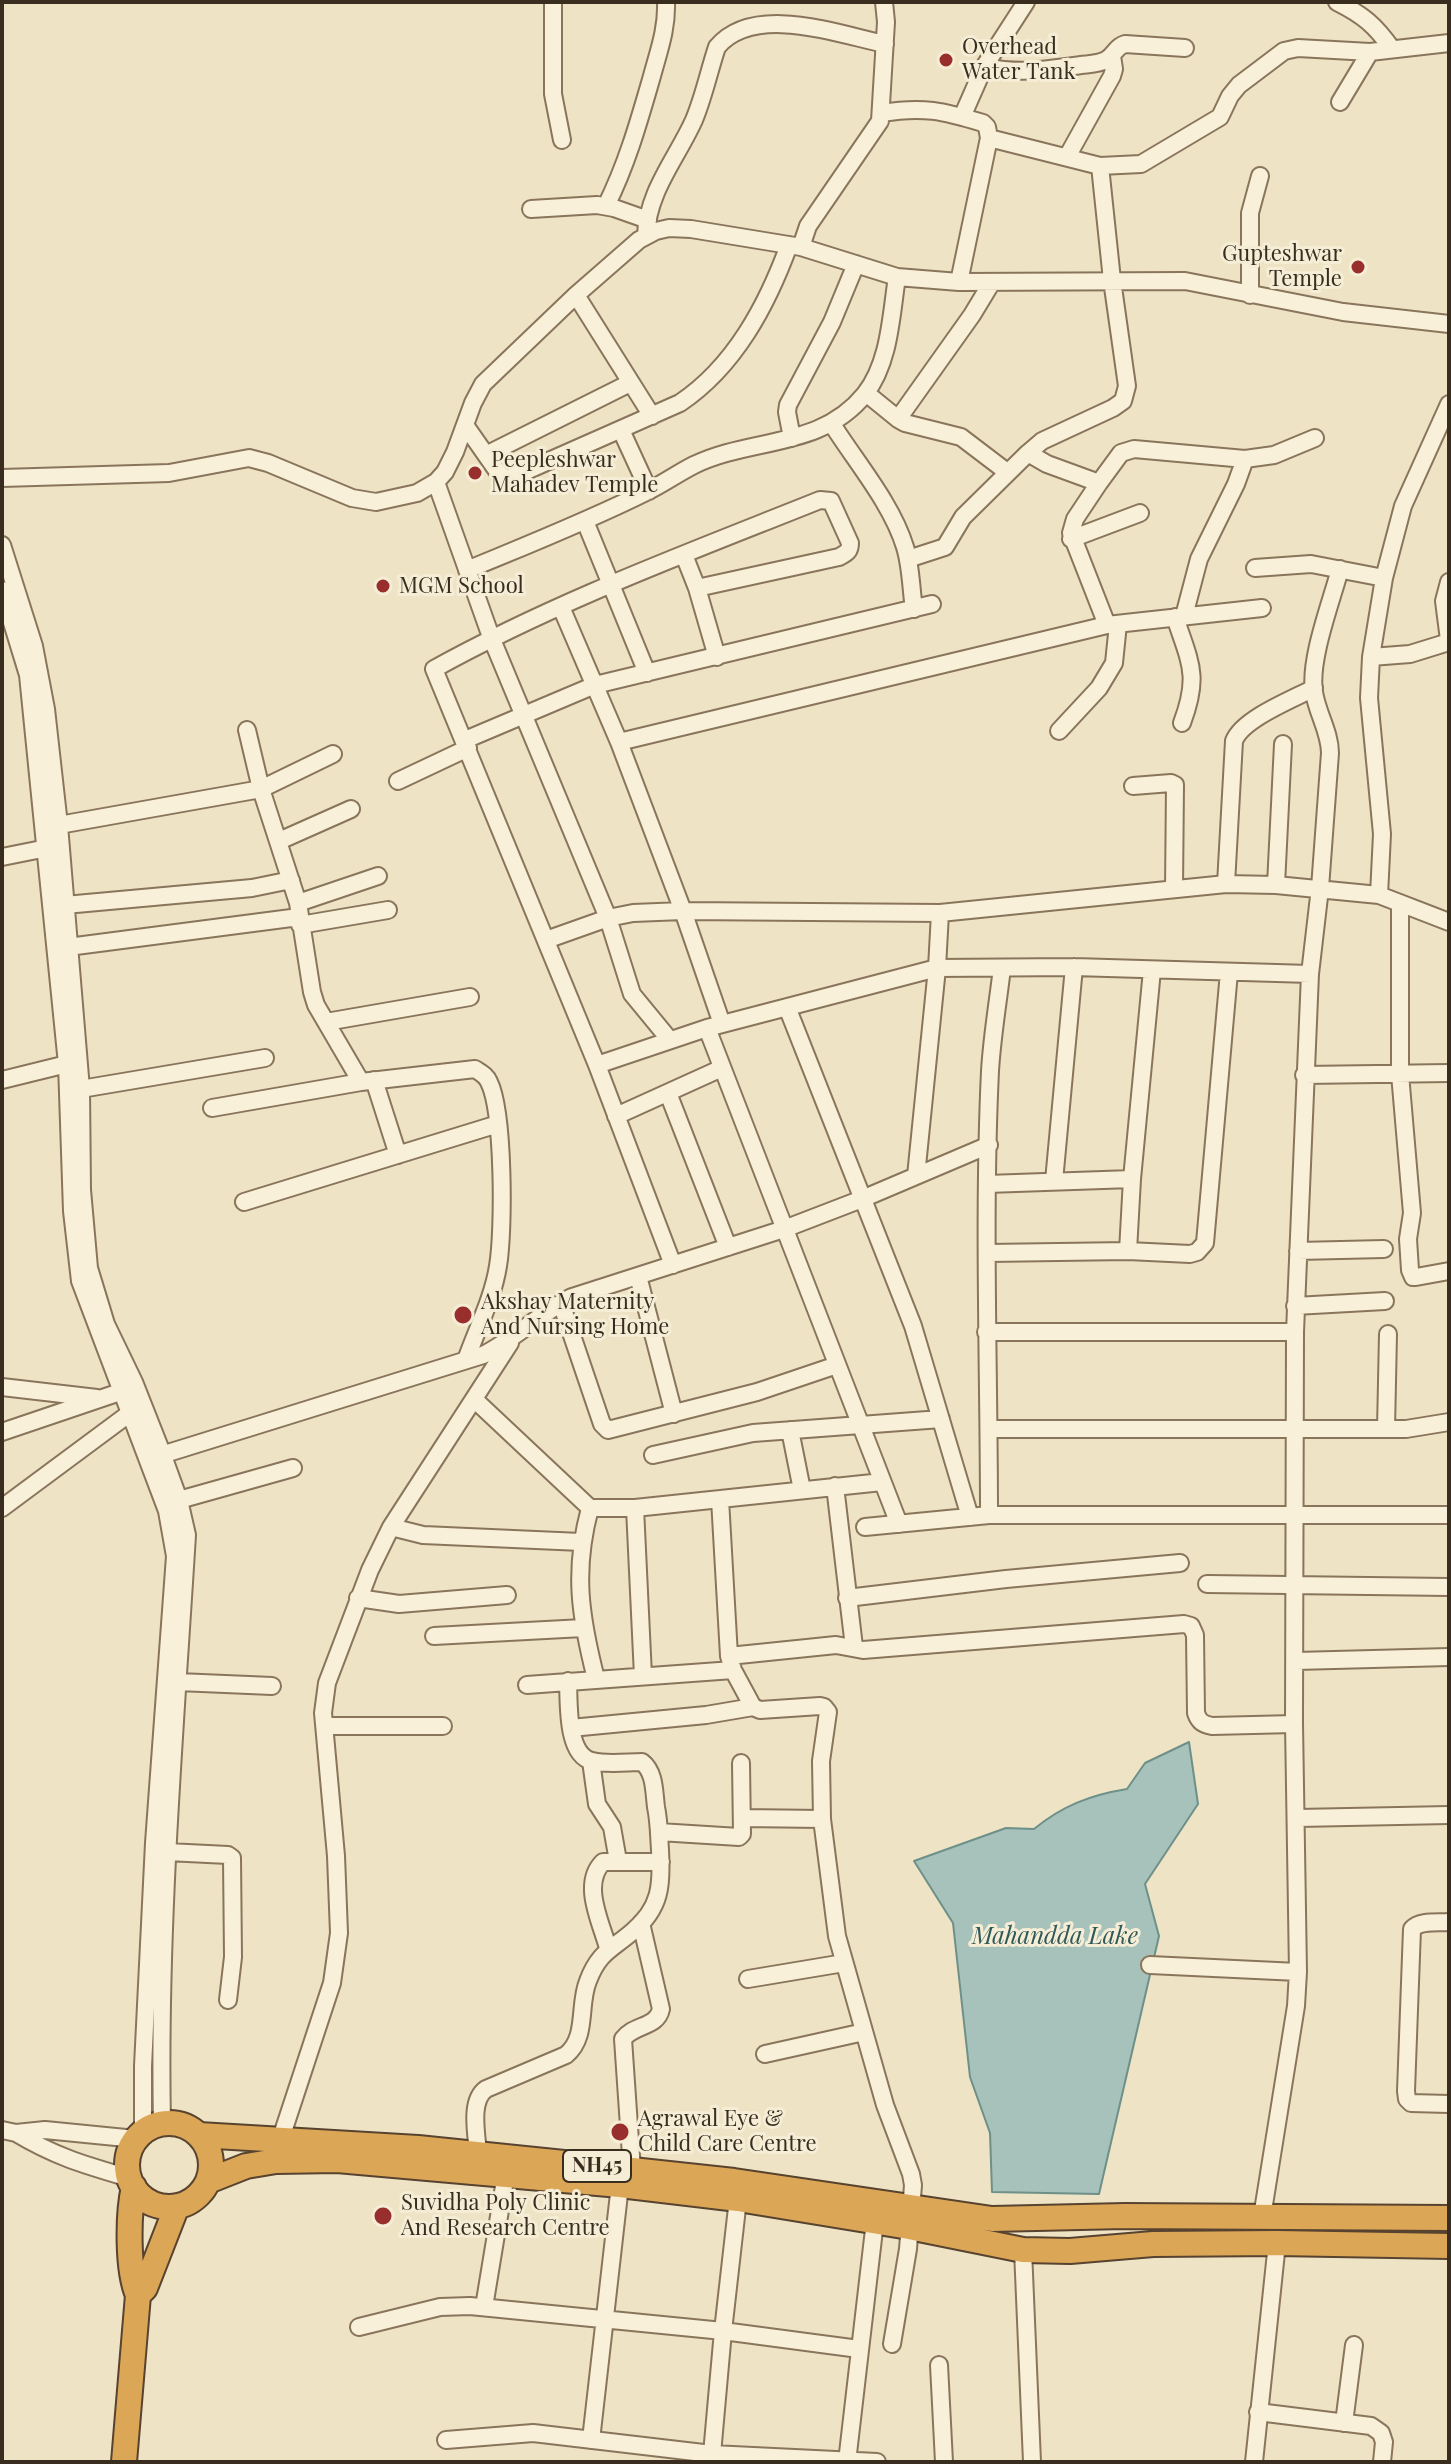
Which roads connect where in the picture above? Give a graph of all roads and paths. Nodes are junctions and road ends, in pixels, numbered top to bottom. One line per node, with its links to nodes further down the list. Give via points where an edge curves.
1 (553, 2): 18 (street, via 553,94)
2 (666, 2): 22 (street, via 665,34 623,171)
3 (884, 2): 8 (street)
4 (1026, 2): 13 (street)
5 (1337, 2): 6 (street)
6 (1369, 9): 10 (street)
7 (1449, 43): 10 (street)
8 (885, 44): 15 (street); 24 (street, via 792,24 751,27 721,42 693,121 663,176)
9 (1185, 48): 12 (street, via 1125,44)
10 (1392, 49): 11 (street)
11 (1370, 52): 14 (street); 20 (street, via 1284,51 1239,85 1220,117 1141,164)
12 (1112, 56): 13 (street, via 1030,72); 19 (street, via 1112,76)
13 (984, 67): 16 (street)
14 (1340, 102)
15 (882, 113): 16 (street, via 917,108); 25 (street)
16 (962, 117): 17 (street, via 983,123)
17 (989, 138): 19 (street); 29 (street)
18 (562, 140)
19 (1067, 157): 20 (street)
20 (1100, 166): 28 (street)
21 (1260, 176): 32 (street, via 1250,213)
22 (606, 206): 23 (street); 24 (street)
23 (531, 209)
24 (647, 228): 25 (street, via 691,229); 31 (street)
25 (795, 246): 26 (street); 37 (street, via 762,309 720,370 692,396)
26 (856, 264): 27 (street); 43 (street, via 788,405)
27 (897, 277): 29 (street); 35 (street, via 884,353)
28 (1112, 280): 30 (street); 32 (street, via 1185,281); 45 (street, via 1126,395 1113,408 1042,441)
29 (959, 282): 30 (street)
30 (992, 282): 38 (street)
31 (576, 295): 34 (street); 40 (street, via 483,384)
32 (1250, 295): 33 (street)
33 (1449, 324)
34 (630, 383): 37 (street); 46 (street)
35 (866, 393): 38 (street); 39 (street)
36 (1449, 404): 42 (street)
37 (652, 416): 41 (street)
38 (898, 419): 48 (street, via 961,437)
39 (832, 424): 43 (street); 58 (street, via 890,514)
40 (465, 425): 46 (street); 50 (street)
41 (621, 430): 46 (street, via 515,478 500,475); 52 (street)
42 (1443, 434): 62 (street, via 1403,506)
43 (792, 438): 52 (street, via 717,456)
44 (1315, 438): 47 (street, via 1274,455)
45 (1028, 453): 48 (street); 51 (street)
46 (486, 455)
47 (1245, 459): 51 (street, via 1127,449); 71 (street, via 1199,559)
48 (1007, 472): 58 (street, via 963,517 945,547)
49 (2, 478): 50 (street, via 169,473 241,458 376,502 417,493)
50 (436, 482): 61 (street)
51 (1099, 483): 55 (street, via 1071,526)
52 (649, 491): 54 (street)
53 (1140, 513): 55 (street)
54 (585, 521): 61 (street); 64 (street)
55 (1071, 539): 72 (street)
56 (2, 545): 92 (street, via 34,646)
57 (684, 555): 64 (street); 65 (street); 65 (street, via 826,499 836,507 850,543 839,557)
58 (908, 559): 70 (street)
59 (1255, 568): 60 (street, via 1311,564)
60 (1340, 569): 62 (street); 79 (street)
61 (467, 570): 73 (street)
62 (1384, 578): 76 (street)
63 (1449, 582): 74 (street, via 1444,601)
64 (612, 585): 68 (street); 77 (street)
65 (697, 588): 75 (street)
66 (2, 590): 94 (street, via 28,675)
67 (932, 604): 70 (street)
68 (561, 607): 73 (street); 78 (street)
69 (1262, 608): 71 (street)
70 (914, 609): 75 (street)
71 (1180, 616): 72 (street); 81 (street, via 1193,672 1192,698)
72 (1113, 624): 83 (street, via 1114,663 1099,688); 84 (street)
73 (491, 637): 80 (street); 85 (street, via 434,669)
74 (1449, 641): 76 (street, via 1410,654)
75 (717, 657): 77 (street)
76 (1371, 657): 102 (street, via 1369,698 1382,834)
77 (647, 673): 78 (street)
78 (595, 685): 80 (street); 84 (street)
79 (1314, 688): 98 (street, via 1237,732); 100 (street, via 1330,742)
80 (523, 714): 85 (street); 109 (street)
81 (1182, 723)
82 (247, 730): 90 (street)
83 (1059, 731)
84 (619, 742): 106 (street)
85 (466, 744): 88 (street); 111 (street)
86 (1283, 744): 99 (street)
87 (333, 754): 90 (street)
88 (398, 781)
89 (1133, 786): 101 (street, via 1175,785)
90 (261, 789): 92 (street); 93 (street)
91 (351, 809): 93 (street)
92 (59, 825): 94 (street); 104 (street)
93 (279, 841): 97 (street)
94 (47, 848): 95 (street); 125 (street)
95 (2, 857)
96 (378, 876): 108 (street)
97 (291, 880): 104 (street); 108 (street)
98 (1226, 884): 99 (street); 101 (street)
99 (1276, 885): 100 (street)
100 (1320, 888): 102 (street); 118 (street)
101 (1174, 889): 107 (street)
102 (1379, 895): 103 (street)
103 (1400, 903): 110 (street); 129 (street)
104 (65, 905): 112 (street)
105 (388, 910): 108 (street)
106 (683, 911): 107 (street); 109 (street); 122 (street)
107 (940, 913): 114 (street)
108 (299, 915): 112 (street); 121 (street, via 312,992)
109 (608, 918): 111 (street); 123 (street, via 632,994)
110 (1449, 922)
111 (546, 940): 126 (street)
112 (68, 947): 133 (street)
113 (1074, 967): 115 (street); 116 (street); 142 (street)
114 (937, 968): 115 (street); 120 (street); 140 (street)
115 (1002, 968): 138 (street, via 990,1069)
116 (1152, 970): 117 (street); 141 (street)
117 (1229, 972): 118 (street); 149 (street, via 1205,1243 1190,1254)
118 (1310, 974): 130 (street)
119 (470, 997): 121 (street)
120 (787, 1007): 122 (street); 144 (street)
121 (326, 1022): 132 (street)
122 (715, 1026): 123 (street); 127 (street)
123 (669, 1039): 126 (street)
124 (265, 1058): 133 (street)
125 (67, 1064): 131 (street); 165 (street, via 80,1281)
126 (597, 1065): 136 (street)
127 (722, 1068): 134 (street); 146 (street)
128 (1449, 1073): 129 (street)
129 (1400, 1074): 130 (street); 153 (street, via 1412,1213 1410,1270 1413,1277)
130 (1304, 1075): 150 (street)
131 (2, 1080)
132 (368, 1081): 135 (street); 137 (street, via 475,1069 490,1083); 139 (street)
133 (81, 1089): 165 (street, via 89,1268)
134 (668, 1093): 136 (street); 147 (street)
135 (212, 1108)
136 (616, 1116): 152 (street)
137 (498, 1124): 139 (street); 162 (street, via 499,1265)
138 (989, 1145): 140 (street); 143 (street)
139 (398, 1155): 145 (street)
140 (916, 1176): 144 (street)
141 (1132, 1179): 142 (street); 149 (street)
142 (1054, 1181): 143 (street)
143 (987, 1184): 151 (street)
144 (862, 1199): 146 (street); 170 (street, via 913,1326)
145 (244, 1202)
146 (784, 1229): 147 (street); 163 (street)
147 (728, 1247): 152 (street)
148 (1384, 1249): 150 (street)
149 (1128, 1251): 151 (street)
150 (1298, 1251): 157 (street)
151 (988, 1253): 158 (street)
152 (673, 1265): 154 (street)
153 (1449, 1271)
154 (638, 1276): 156 (street); 169 (street)
155 (1385, 1301): 157 (street)
156 (561, 1303): 161 (street); 169 (street, via 604,1428)
157 (1295, 1306): 159 (street)
158 (986, 1332): 159 (street); 173 (street)
159 (1295, 1332): 176 (street)
160 (1388, 1334): 174 (street)
161 (513, 1338): 162 (street); 167 (street)
162 (466, 1360): 179 (street)
163 (837, 1365): 169 (street); 172 (street)
164 (2, 1387): 166 (street)
165 (129, 1389): 166 (street); 168 (street)
166 (102, 1398): 177 (street)
167 (475, 1400): 187 (street); 194 (street)
168 (137, 1410): 179 (street); 186 (street)
169 (674, 1414)
170 (941, 1419): 172 (street); 192 (street)
171 (1449, 1422): 174 (street)
172 (861, 1426): 175 (street); 181 (street)
173 (989, 1429): 176 (street); 189 (street)
174 (1386, 1429): 176 (street)
175 (790, 1430): 178 (street, via 740,1435); 183 (street)
176 (1295, 1430): 190 (street)
177 (2, 1432)
178 (653, 1455)
179 (155, 1457): 185 (street); 243 (street, via 175,1556 143,2066)
180 (293, 1468): 185 (street)
181 (882, 1482): 182 (street); 193 (street)
182 (835, 1486): 183 (street); 203 (street)
183 (802, 1490): 184 (street)
184 (720, 1499): 188 (street); 209 (street)
185 (179, 1500): 213 (street, via 187,1535)
186 (2, 1508)
187 (590, 1508): 188 (street); 196 (street)
188 (635, 1508): 210 (street)
189 (989, 1515): 190 (street); 192 (street)
190 (1294, 1515): 191 (street); 198 (street)
191 (1449, 1515)
192 (970, 1517): 193 (street)
193 (899, 1524): 195 (street)
194 (391, 1527): 196 (street, via 423,1535); 202 (street)
195 (865, 1527)
196 (581, 1542): 204 (street)
197 (1180, 1563): 203 (street)
198 (1294, 1583): 199 (street); 200 (street); 208 (street)
199 (1207, 1584)
200 (1449, 1587)
201 (507, 1595): 202 (street, via 399,1604)
202 (358, 1598): 218 (street, via 327,1683)
203 (847, 1598): 206 (street)
204 (583, 1628): 205 (street); 211 (street)
205 (434, 1636)
206 (854, 1647): 209 (street, via 836,1645); 217 (street, via 1184,1624 1195,1635 1196,1713 1204,1725)
207 (1449, 1657): 208 (street)
208 (1296, 1661): 217 (street)
209 (731, 1663): 210 (street); 216 (street)
210 (643, 1676): 211 (street)
211 (596, 1679): 212 (street)
212 (568, 1681): 214 (street); 220 (street)
213 (178, 1682): 215 (street); 228 (street)
214 (527, 1685)
215 (272, 1686)
216 (753, 1707): 220 (street); 226 (street, via 820,1706 828,1712 821,1761)
217 (1294, 1724): 225 (street)
218 (325, 1726): 219 (street); 245 (street, via 336,1856 337,1957)
219 (443, 1726)
220 (571, 1728): 221 (street, via 578,1750)
221 (591, 1761): 227 (street, via 648,1766); 229 (street, via 595,1795 612,1827)
222 (741, 1763): 224 (street)
223 (1449, 1815): 225 (street)
224 (743, 1818): 226 (street); 227 (street, via 739,1837)
225 (1298, 1818): 236 (street)
226 (822, 1819): 234 (street)
227 (659, 1832): 230 (street)
228 (167, 1852): 238 (street, via 232,1858); 243 (street, via 160,2062)
229 (618, 1861): 230 (street); 233 (street, via 599,1865 592,1883)
230 (661, 1862): 232 (street, via 657,1902)
231 (1449, 1922): 241 (street, via 1412,1929 1406,2091 1411,2103)
232 (641, 1923): 233 (street); 248 (street, via 661,2009 660,2017 623,2039)
233 (608, 1948): 246 (street, via 587,1981 574,2048 480,2093)
234 (844, 1963): 237 (street); 239 (street)
235 (1150, 1965): 236 (street)
236 (1298, 1972): 253 (street)
237 (748, 1979)
238 (228, 2000)
239 (864, 2032): 240 (street); 254 (street, via 911,2174)
240 (765, 2054)
241 (1449, 2104)
242 (9, 2132): 243 (street); 250 (street, via 67,2160)
243 (147, 2132): 244 (highway, NH45, via 181,2125); 250 (highway, via 128,2158)
244 (199, 2135): 245 (highway, NH45); 249 (highway, via 209,2152)
245 (281, 2138): 246 (highway, NH45)
246 (478, 2154): 248 (highway, NH45)
247 (506, 2174): 248 (highway, NH45); 249 (highway, NH45, via 305,2160 246,2166); 263 (street)
248 (626, 2177): 251 (highway, NH45); 254 (highway, NH45, via 734,2181); 264 (street)
249 (208, 2181): 252 (highway, NH45, via 195,2197)
250 (132, 2182): 252 (highway, via 148,2201); 262 (highway, via 130,2240)
251 (738, 2199): 256 (highway, NH45); 266 (street)
252 (177, 2206): 262 (highway)
253 (1262, 2217): 255 (highway, NH45); 258 (highway, NH45, via 1125,2216)
254 (910, 2218): 256 (highway, NH45); 258 (highway, NH45); 267 (street)
255 (1449, 2218)
256 (875, 2221): 269 (street)
257 (1449, 2228): 259 (highway, via 1193,2225)
258 (990, 2231): 259 (highway, NH45)
259 (1021, 2242): 260 (highway, NH45, via 1070,2251); 280 (street)
260 (1277, 2243): 261 (highway, NH45); 271 (street)
261 (1449, 2246)
262 (138, 2295): 277 (highway)
263 (484, 2307): 264 (street); 265 (street, via 440,2307)
264 (606, 2319): 266 (street); 274 (street)
265 (359, 2327)
266 (723, 2331): 269 (street); 275 (street)
267 (892, 2344)
268 (1354, 2345): 272 (street)
269 (859, 2349): 276 (street)
270 (939, 2365): 279 (street)
271 (1258, 2412): 272 (street); 281 (street)
272 (1344, 2423): 282 (street, via 1371,2426 1381,2433)
273 (446, 2440): 274 (street, via 533,2433)
274 (591, 2440): 275 (street)
275 (712, 2454): 276 (street)
276 (847, 2461): 278 (street)
277 (124, 2462)
278 (877, 2462)
279 (944, 2462)
280 (1032, 2462)
281 (1253, 2462)
282 (1382, 2462)

